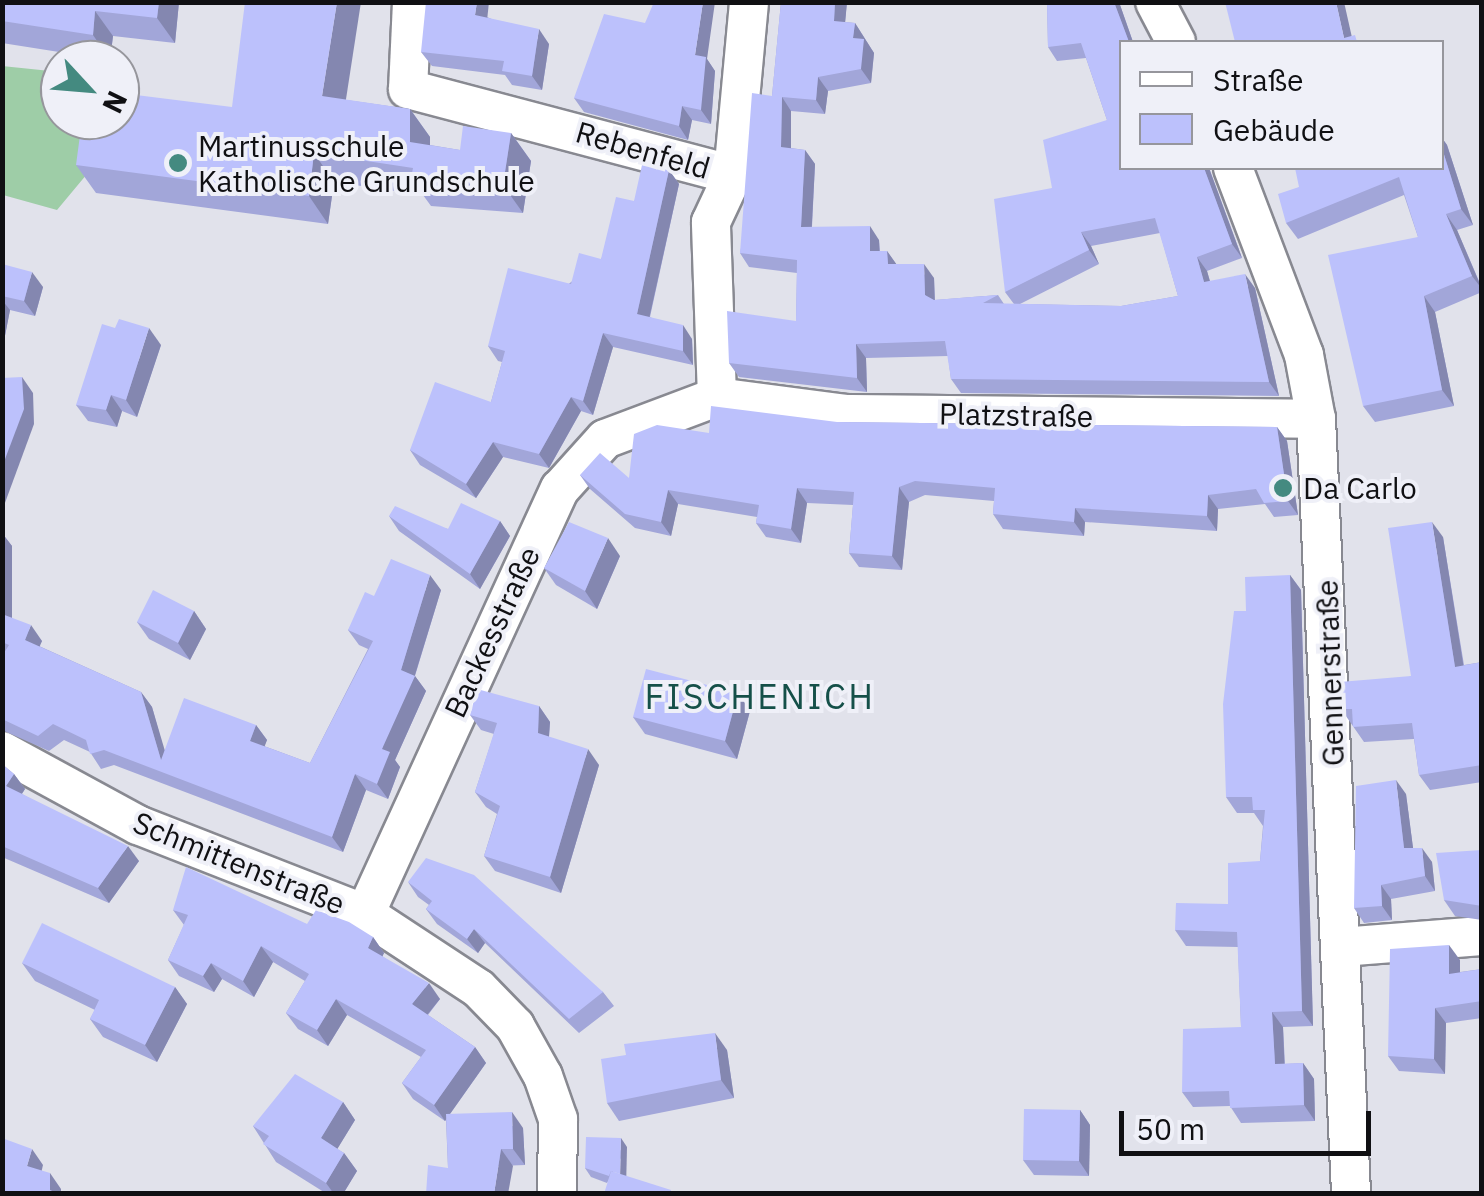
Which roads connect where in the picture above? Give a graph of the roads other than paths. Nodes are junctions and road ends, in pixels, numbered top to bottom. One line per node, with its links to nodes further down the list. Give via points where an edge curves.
1 (412, 2): 6 (street, Rebenfeld, via 408,88)
2 (750, 2): 6 (street)
3 (1155, 2): 4 (street)
4 (1175, 40)
5 (1235, 170): 9 (street, Gennerstraße, via 1298,338)
6 (732, 176): 7 (street, via 711,222)
7 (717, 397): 8 (street, Platzstraße); 9 (street, Platzstraße, via 847,414)
8 (680, 408): 11 (street, Backesstraße, via 594,446 560,489)
9 (1316, 419): 13 (street, Gennerstraße)
10 (2, 751): 11 (street, Schmittenstraße, via 138,824)
11 (365, 914): 14 (street, Schmittenstraße, via 479,989 515,1026 558,1119)
12 (1482, 936): 13 (street)
13 (1342, 947): 15 (street, Gennerstraße)
14 (557, 1194)
15 (1352, 1194)

